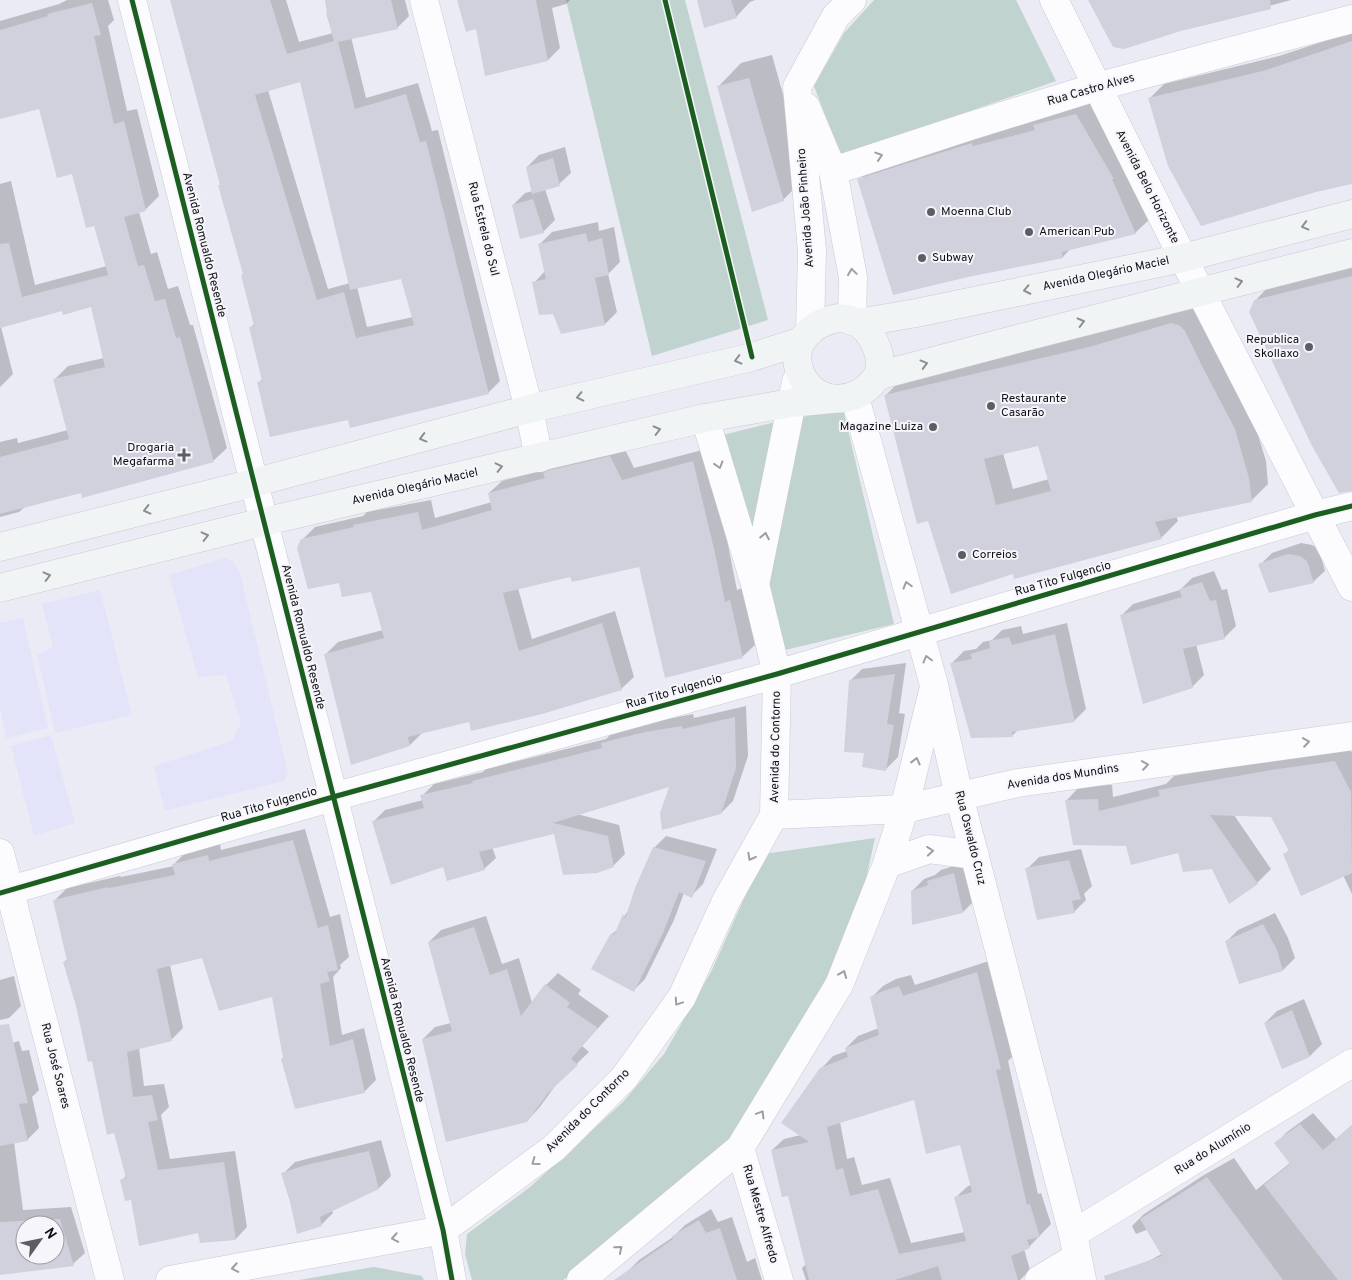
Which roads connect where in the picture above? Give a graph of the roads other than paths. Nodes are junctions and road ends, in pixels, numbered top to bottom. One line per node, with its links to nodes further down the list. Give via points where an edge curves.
1 (132, 0): 22 (street, Avenida Romualdo Resende)
2 (424, 0): 19 (street, Rua Estrela do Sul)
3 (852, 0): 6 (street, via 836,16)
4 (1054, 0): 7 (street, Avenida Belo Horizonte)
5 (1352, 20): 7 (street, Rua Castro Alves)
6 (797, 87): 8 (street, Avenida João Pinheiro); 14 (street, Avenida João Pinheiro, via 812,250)
7 (1096, 87): 8 (street, Rua Castro Alves, one-way to 7); 11 (street, Avenida Belo Horizonte)
8 (833, 171): 13 (street, Avenida João Pinheiro, one-way to 8, via 853,276)
9 (1352, 214): 11 (main road, Avenida Olegário Maciel, one-way to 11)
10 (1352, 253): 12 (main road, one-way to 10)
11 (1183, 258): 12 (street, Avenida Belo Horizonte); 13 (main road, Avenida Olegário Maciel, one-way to 13, via 916,313)
12 (1200, 292): 16 (main road, one-way to 12); 24 (street, Avenida Belo Horizonte)
13 (855, 322): 14 (main road, via 838,318 825,320); 16 (main road, via 871,335 877,347)
14 (806, 335): 15 (main road, via 798,350); 19 (main road, one-way to 19, via 752,357)
15 (799, 370): 17 (main road, via 812,390 822,396); 18 (street, Avenida do Contorno)
16 (877, 376): 17 (main road, via 864,391)
17 (844, 398): 18 (main road, Avenida Olegário Maciel); 30 (street, Rua Oswaldo Cruz, one-way to 17)
18 (791, 402): 20 (main road, Avenida Olegário Maciel); 27 (street, Avenida do Contorno, one-way to 18)
19 (529, 409): 21 (street, Rua Estrela do Sul); 22 (main road, one-way to 22)
20 (705, 418): 21 (main road, Avenida Olegário Maciel, one-way to 20); 27 (street, Avenida do Contorno, one-way to 27)
21 (539, 458): 25 (main road, Avenida Olegário Maciel, one-way to 21)
22 (253, 483): 25 (street, Avenida Romualdo Resende); 26 (main road, one-way to 26)
23 (1352, 506): 24 (street, Rua Tito Fulgencio)
24 (1315, 515): 28 (street, Avenida Belo Horizonte); 30 (street, Rua Tito Fulgencio)
25 (264, 522): 29 (main road, Avenida Olegário Maciel, one-way to 25); 35 (street, Avenida Romualdo Resende)
26 (0, 547)
27 (755, 584): 31 (street, Avenida do Contorno)
28 (1352, 587)
29 (0, 588)
30 (920, 632): 31 (street, Rua Tito Fulgencio); 32 (street, Rua Oswaldo Cruz, one-way to 30)
31 (777, 674): 35 (street, Rua Tito Fulgencio); 37 (street, Avenida do Contorno)
32 (934, 685): 34 (street, Rua Oswaldo Cruz); 36 (street, one-way to 32)
33 (1352, 736): 34 (street, Avenida dos Mundins, one-way to 33, via 1018,783)
34 (959, 796): 36 (street, Avenida dos Mundins); 39 (street, Rua Oswaldo Cruz)
35 (333, 798): 41 (street, Rua Tito Fulgencio); 44 (street, Avenida Romualdo Resende)
36 (904, 809): 37 (street, Avenida dos Mundins); 40 (street)
37 (774, 815): 44 (street, Avenida do Contorno, one-way to 44, via 726,901 682,997 624,1078 554,1148)
38 (0, 853): 41 (street, Rua José Soares)
39 (975, 855): 40 (street, one-way to 39, via 929,849); 45 (street, Rua Oswaldo Cruz)
40 (887, 864): 43 (street, one-way to 40, via 839,985)
41 (5, 892): 46 (street, Rua José Soares)
42 (1352, 1063): 45 (street, Rua do Alumínio)
43 (740, 1148): 49 (street, one-way to 43); 50 (street, Rua Mestre Alfredo)
44 (443, 1230): 47 (street, Avenida do Contorno, one-way to 47); 48 (street, Avenida Romualdo Resende)
45 (1077, 1257): 51 (street, Rua do Alumínio)
46 (110, 1280)
47 (170, 1280)
48 (452, 1280)
49 (581, 1280)
50 (779, 1280)
51 (1040, 1280)

